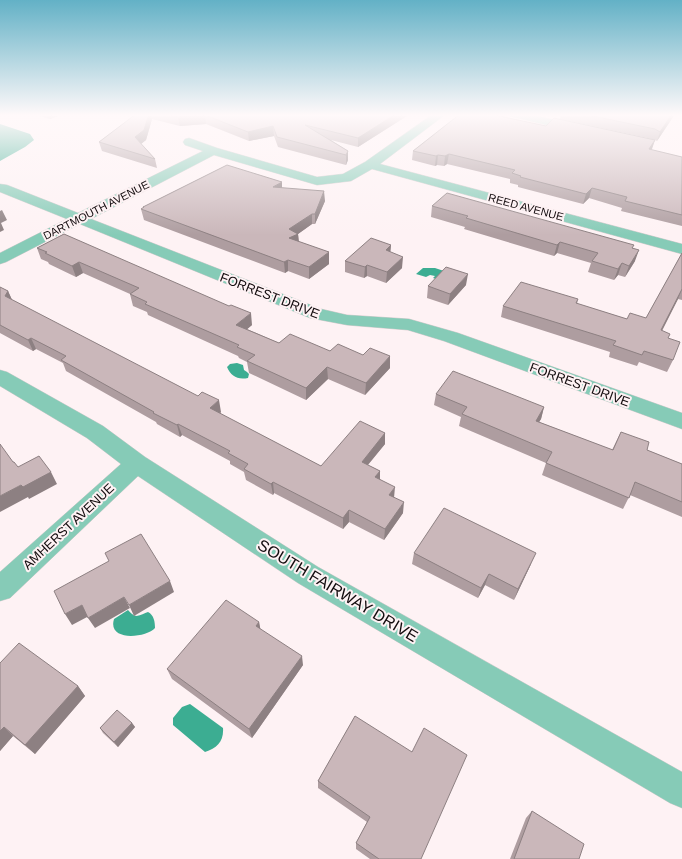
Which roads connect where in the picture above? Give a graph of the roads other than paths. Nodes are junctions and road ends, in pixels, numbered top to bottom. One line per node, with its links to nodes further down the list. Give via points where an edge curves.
1 (207, 154): 6 (street, DARTMOUTH AVENUE)
2 (224, 154): 4 (street, via 317,181 346,178)
3 (385, 154): 4 (street)
4 (370, 165): 7 (street, REED AVENUE)
5 (2, 188): 6 (street, FORREST DRIVE)
6 (79, 219): 8 (street, DARTMOUTH AVENUE); 10 (street, FORREST DRIVE, via 316,314 347,320 410,325)
7 (682, 249)
8 (0, 259)
9 (0, 378): 11 (street, SOUTH FAIRWAY DRIVE, via 95,432)
10 (682, 421)
11 (137, 463): 12 (street, AMHERST AVENUE); 13 (street, SOUTH FAIRWAY DRIVE, via 308,574)
12 (0, 589)
13 (682, 791)

